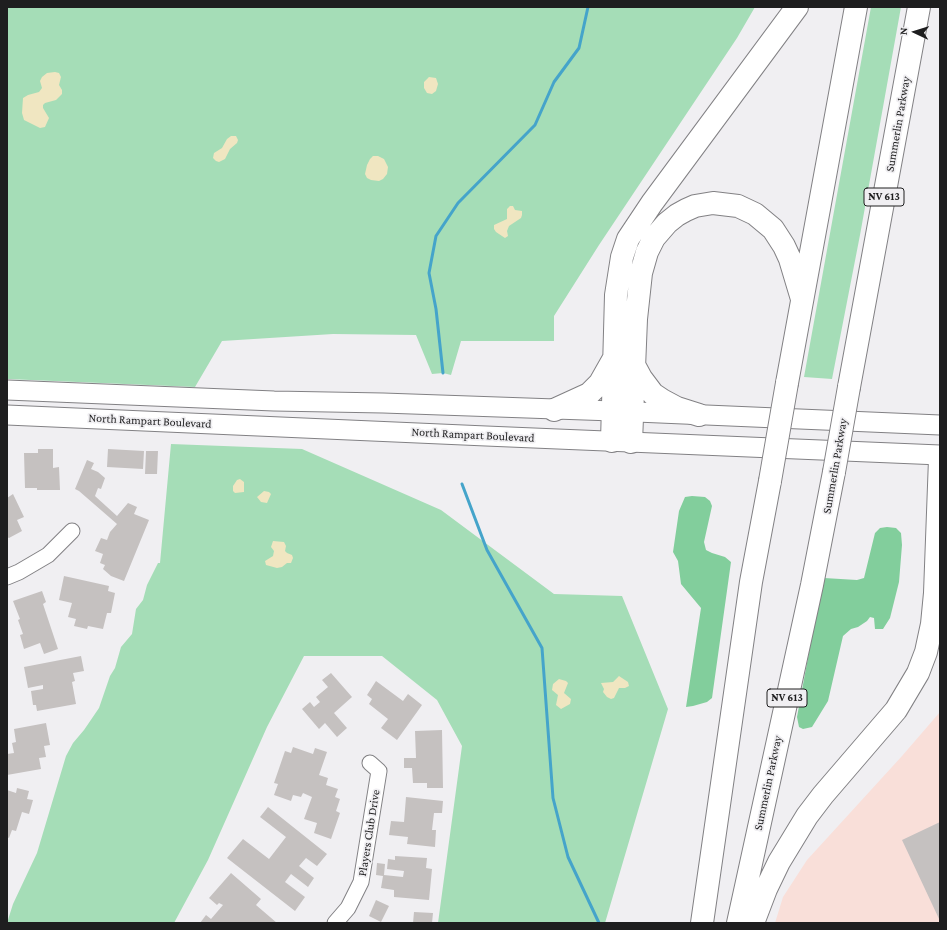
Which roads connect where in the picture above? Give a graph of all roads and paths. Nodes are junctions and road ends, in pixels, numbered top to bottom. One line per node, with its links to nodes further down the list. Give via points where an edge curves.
1 (797, 7): 5 (highway, via 628,239 622,257 616,295)
2 (856, 7): 4 (highway)
3 (919, 7): 21 (highway, Summerlin Parkway / NV 613, bridge, via 812,585)
4 (802, 299): 5 (highway, via 784,246 765,221 746,209 730,205 713,203 696,206 667,223 654,238 647,252 640,280 636,319); 20 (highway, bridge, via 752,582)
5 (624, 362): 7 (highway, via 589,394); 8 (highway); 10 (highway, via 653,394 677,408)
6 (7, 390): 7 (main road, North Rampart Boulevard)
7 (554, 410): 8 (main road, North Rampart Boulevard)
8 (622, 412): 10 (main road, North Rampart Boulevard); 12 (highway)
9 (7, 415): 12 (main road, North Rampart Boulevard)
10 (699, 415): 11 (main road, North Rampart Boulevard)
11 (940, 426)
12 (621, 442): 13 (main road, North Rampart Boulevard)
13 (940, 455)
14 (940, 459): 15 (highway)
15 (939, 518): 22 (highway, via 932,624 918,674 896,710 807,816 779,862)
16 (72, 531): 17 (street, via 48,555)
17 (7, 577)
18 (370, 763): 19 (street, Players Club Drive, via 379,771 361,882 348,908)
19 (335, 923)
20 (702, 923)
21 (738, 923)
22 (753, 923)

